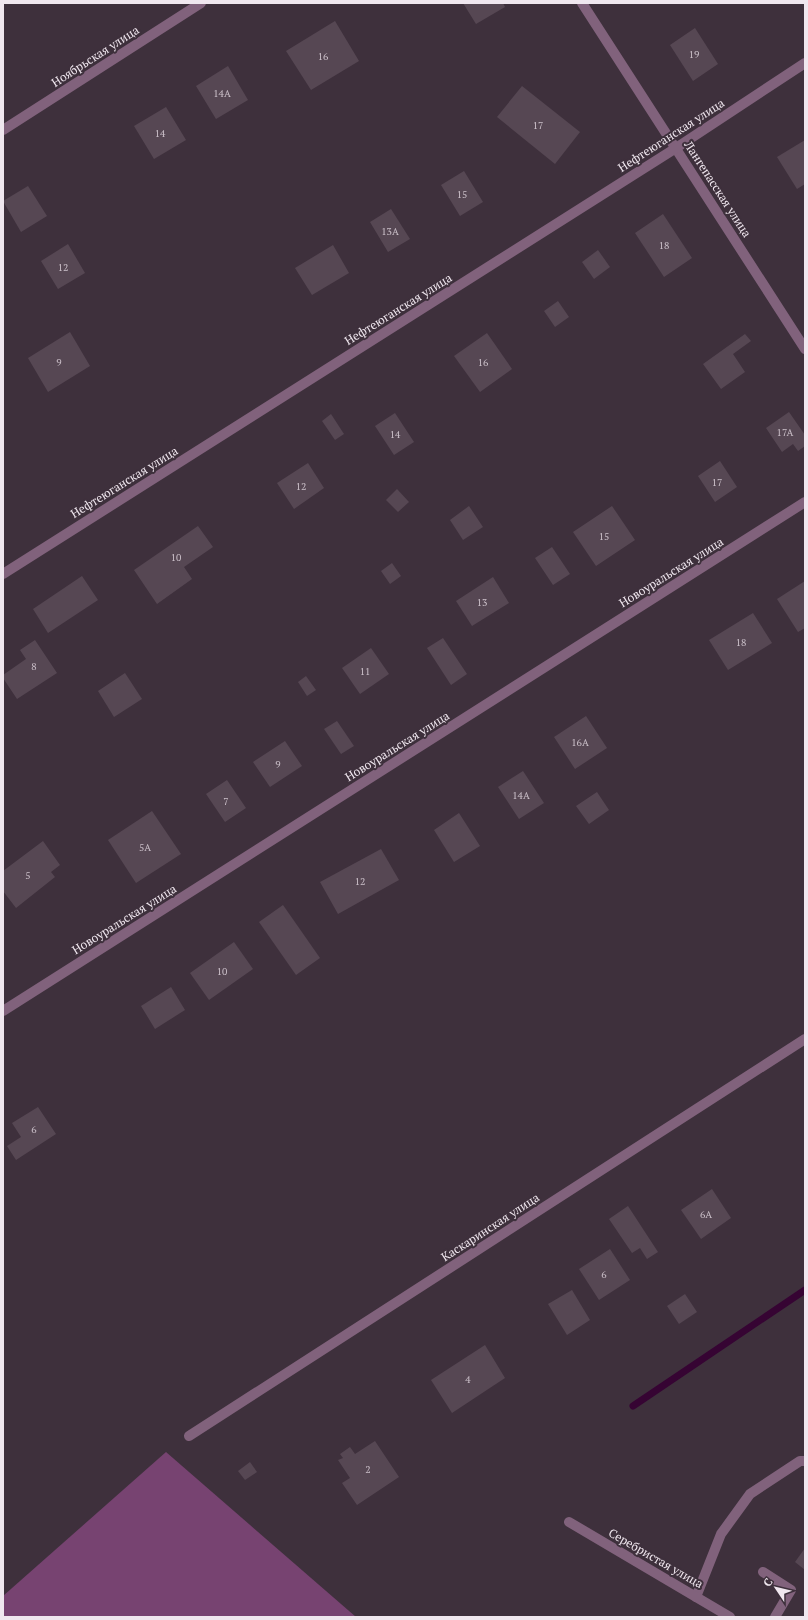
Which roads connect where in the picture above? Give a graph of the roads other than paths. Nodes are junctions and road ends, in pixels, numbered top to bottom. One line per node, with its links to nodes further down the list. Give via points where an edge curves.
1 (201, 3): 4 (street, Ноябрьская улица)
2 (582, 3): 5 (street, Лангепасская улица)
3 (805, 63): 5 (street, Нефтеюганская улица)
4 (3, 130)
5 (676, 148): 6 (street, Лангепасская улица); 8 (street, Нефтеюганская улица)
6 (805, 348)
7 (805, 502): 9 (street, Новоуральская улица)
8 (3, 574)
9 (3, 1011)
10 (805, 1039): 11 (street, Каскаринская улица)
11 (189, 1436)
12 (805, 1461): 15 (street, via 800,1461 750,1494 721,1534)
13 (569, 1522): 15 (street, Серебристая улица)
14 (763, 1572): 17 (street, via 791,1590)
15 (696, 1597): 16 (street, Серебристая улица)
16 (730, 1617)
17 (775, 1617)

